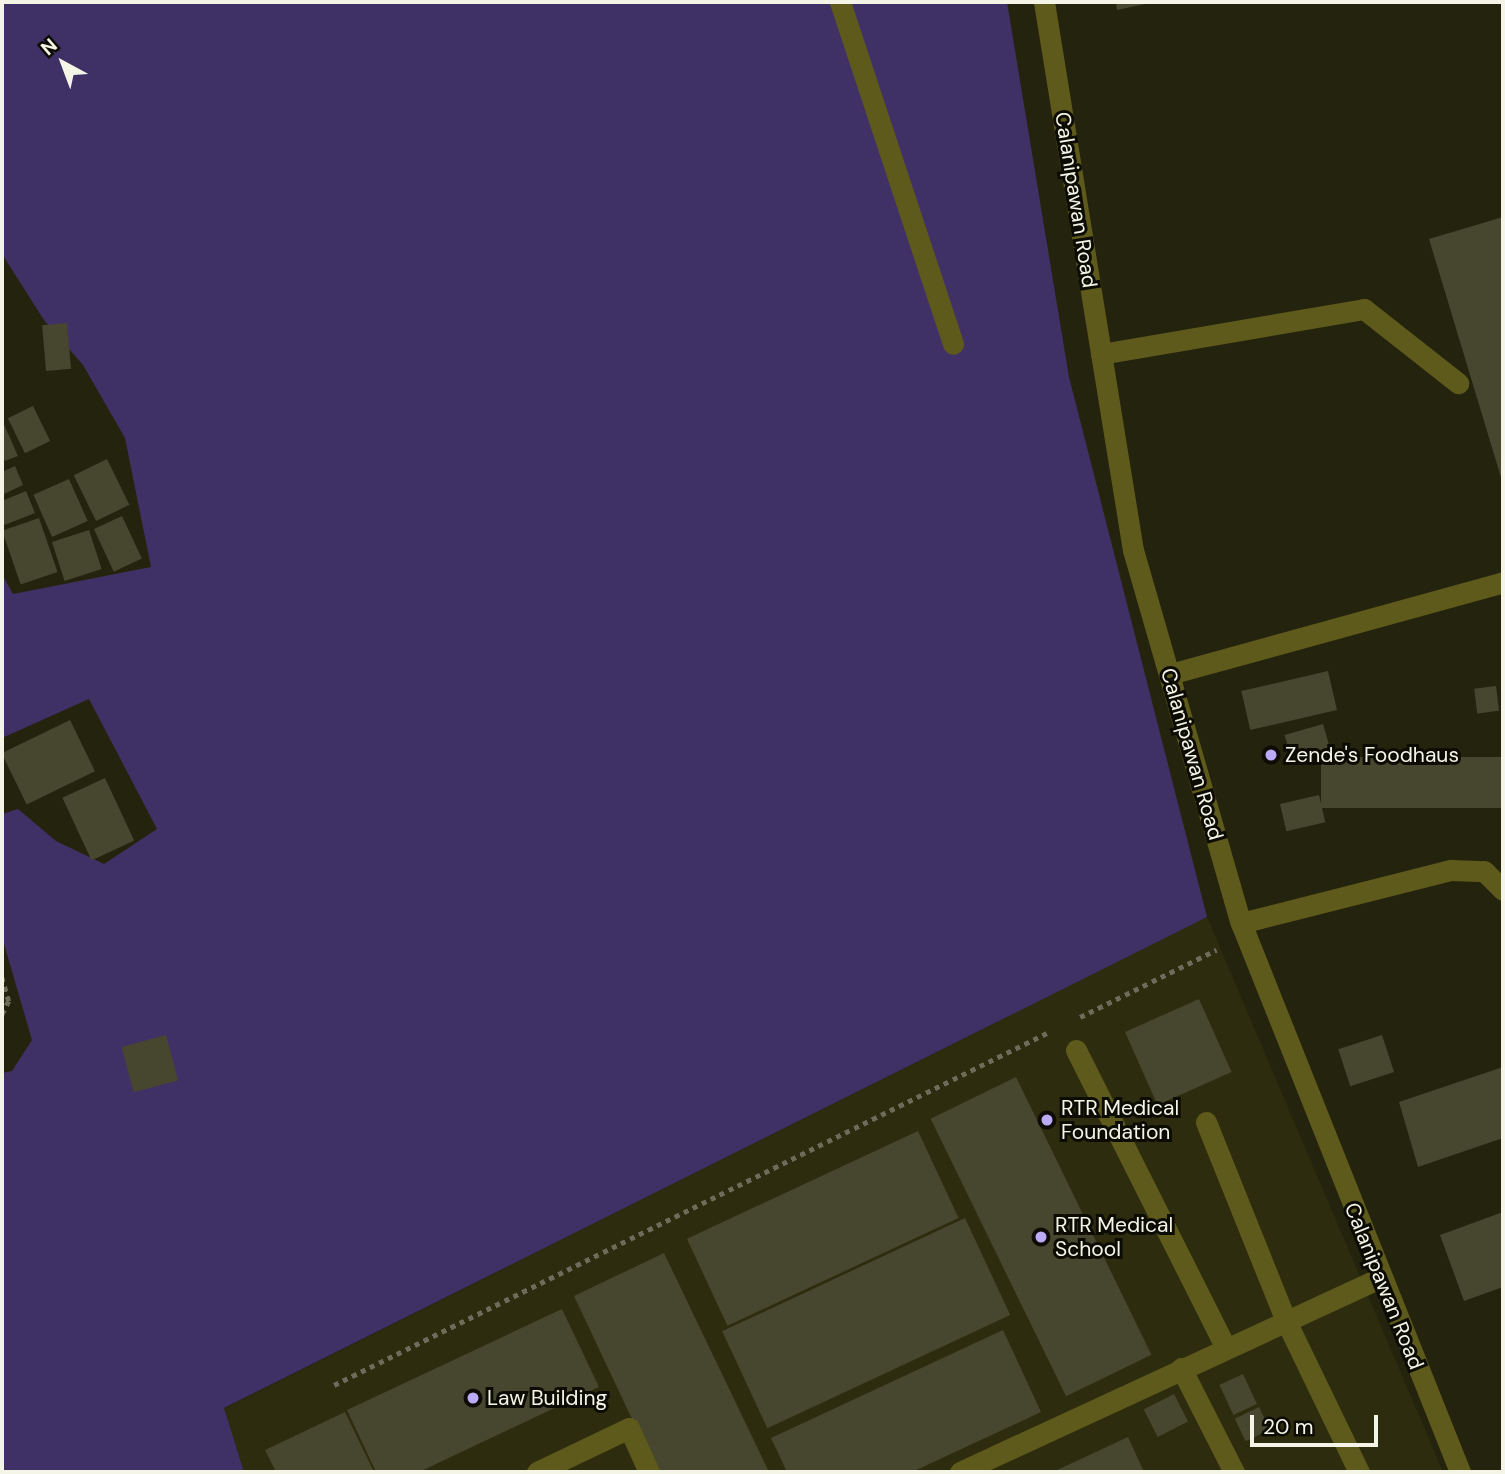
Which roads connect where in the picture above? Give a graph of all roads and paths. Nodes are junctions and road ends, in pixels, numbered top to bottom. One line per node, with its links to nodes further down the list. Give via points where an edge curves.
1 (840, 2): 3 (street)
2 (1044, 2): 4 (street, Calanipawan Road)
3 (953, 344)
4 (1101, 354): 5 (street, via 1364,309); 7 (street, Calanipawan Road, via 1133,550)
5 (1458, 383)
6 (1503, 582): 7 (street)
7 (1170, 674): 9 (street, Calanipawan Road)
8 (1503, 890): 9 (street, via 1484,871 1460,869)
9 (1241, 923): 17 (street, Calanipawan Road)
10 (1223, 946): 13 (path)
11 (2, 977): 12 (path, via 9,1001)
12 (2, 1015)
13 (1074, 1020)
14 (1062, 1026): 21 (path)
15 (1076, 1050): 19 (street)
16 (1206, 1122): 18 (street)
17 (1380, 1278): 18 (street); 27 (street, Calanipawan Road)
18 (1286, 1321): 19 (street); 26 (street)
19 (1226, 1348): 20 (street)
20 (1181, 1368): 24 (street); 25 (street)
21 (334, 1385)
22 (537, 1472): 23 (street, via 629,1428)
23 (649, 1472)
24 (960, 1472)
25 (1234, 1472)
26 (1359, 1472)
27 (1460, 1472)

